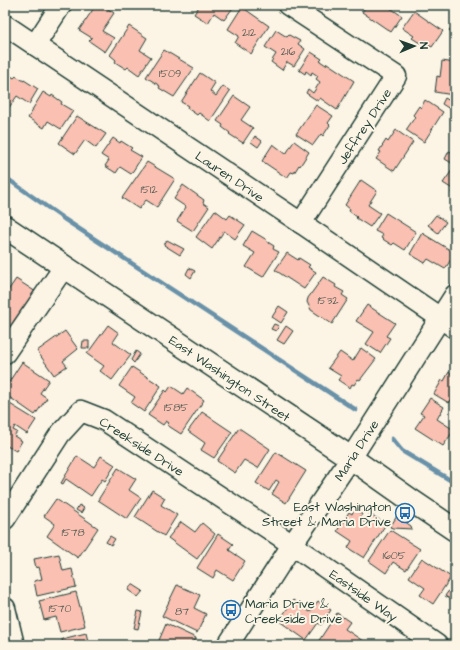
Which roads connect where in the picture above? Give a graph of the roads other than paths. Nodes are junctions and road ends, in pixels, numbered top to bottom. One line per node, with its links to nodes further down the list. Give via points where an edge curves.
1 (61, 5): 4 (street)
2 (288, 5): 5 (street, Jeffrey Drive, via 396,76)
3 (5, 25): 4 (street, Lauren Drive)
4 (35, 45): 5 (street, Lauren Drive)
5 (301, 223): 9 (street, Lauren Drive)
6 (5, 227): 7 (main road, East Washington Street)
7 (64, 267): 10 (street); 11 (main road, East Washington Street)
8 (455, 295): 9 (street, Maria Drive)
9 (447, 323): 11 (street, Maria Drive)
10 (5, 353)
11 (351, 458): 13 (main road, East Washington Street); 14 (street, Maria Drive)
12 (5, 519): 14 (street, Creekside Drive, via 60,434 81,411 104,420)
13 (455, 530)
14 (292, 545): 17 (street, Maria Drive); 18 (street, Eastside Way)
15 (5, 608): 16 (street)
16 (14, 645)
17 (228, 645)
18 (436, 645)

